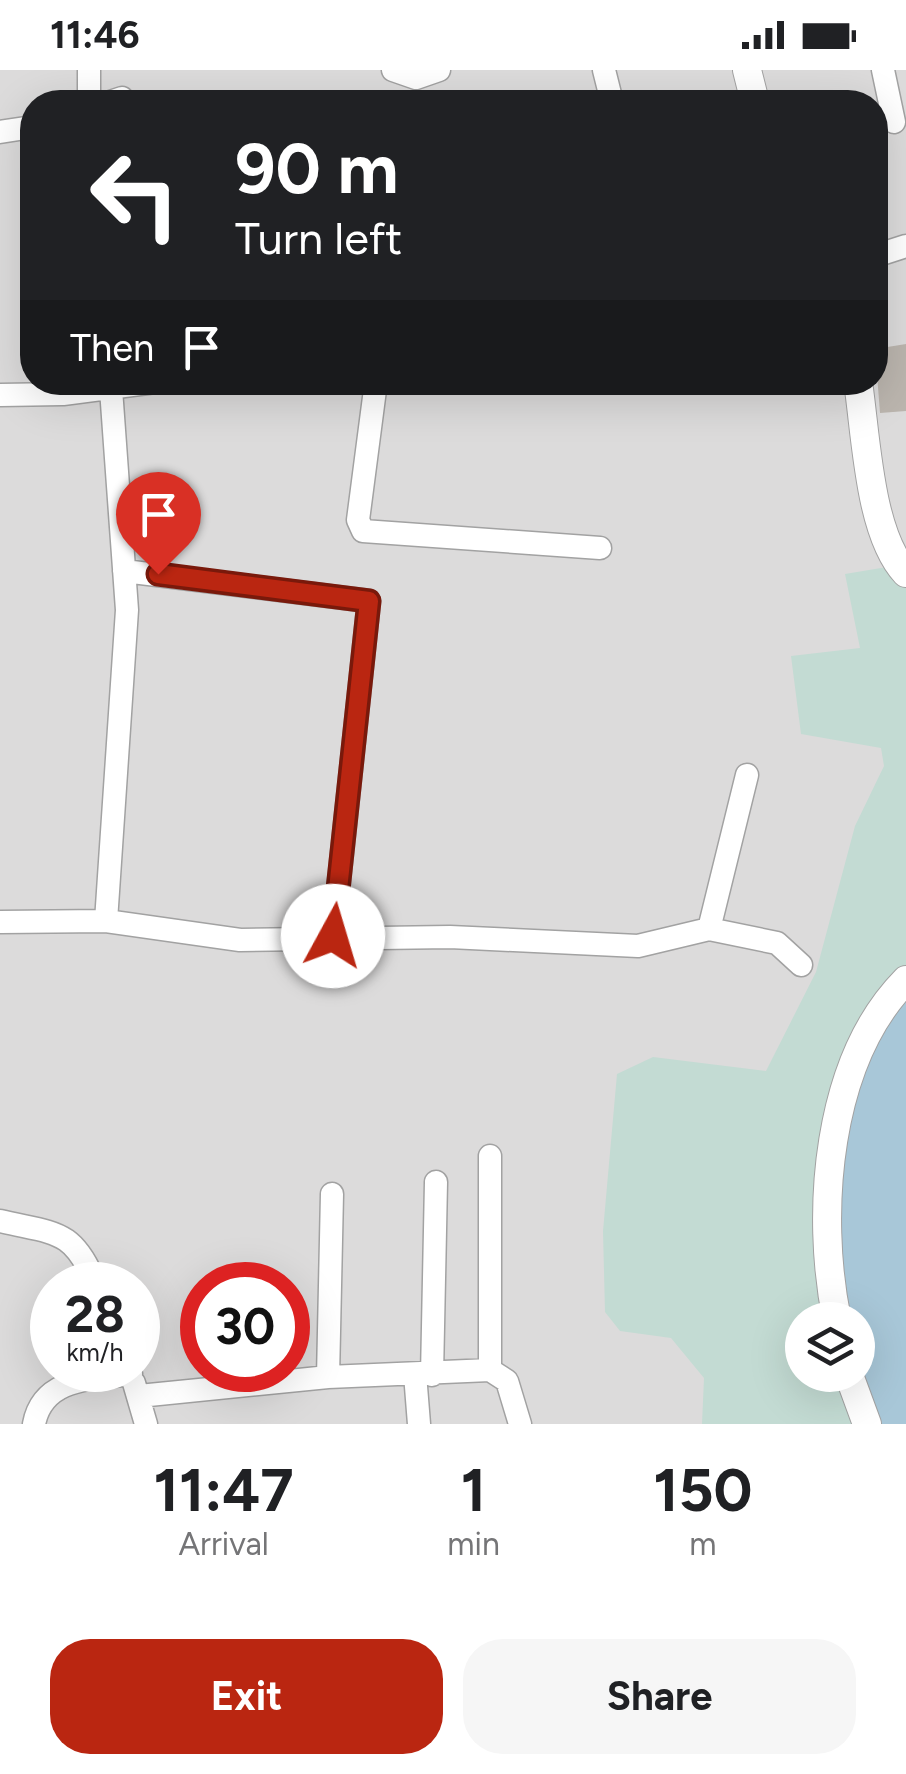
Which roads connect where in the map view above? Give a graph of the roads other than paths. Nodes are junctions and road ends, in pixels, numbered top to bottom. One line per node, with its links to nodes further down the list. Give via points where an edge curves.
1 (393, 70): 2 (street, via 416,78)
2 (439, 70)
3 (888, 94): 4 (street)
4 (894, 122)
5 (111, 395): 9 (street)
6 (374, 395): 8 (street, via 362,531)
7 (860, 395): 10 (street, via 884,530)
8 (600, 548)
9 (124, 570): 12 (street); 15 (street, via 369,601)
10 (906, 573)
11 (747, 775): 14 (street)
12 (106, 921): 13 (street); 15 (street, via 240,940)
13 (0, 922)
14 (709, 929): 15 (street, via 647,946); 16 (street, via 776,944)
15 (333, 936)
16 (801, 965)
17 (906, 980): 23 (street, via 855,1051 834,1146 825,1225)
18 (490, 1156): 24 (street)
19 (436, 1182): 25 (street)
20 (332, 1194): 26 (street)
21 (0, 1221): 22 (street, via 62,1236 78,1246)
22 (85, 1262)
23 (836, 1302)
24 (490, 1370): 25 (street); 34 (street, via 507,1382)
25 (424, 1374): 26 (street); 33 (street)
26 (328, 1377): 27 (street)
27 (160, 1380)
28 (53, 1392): 31 (street)
29 (137, 1392): 32 (street)
30 (855, 1392): 35 (street)
31 (34, 1424)
32 (146, 1424)
33 (419, 1424)
34 (520, 1424)
35 (867, 1424)

